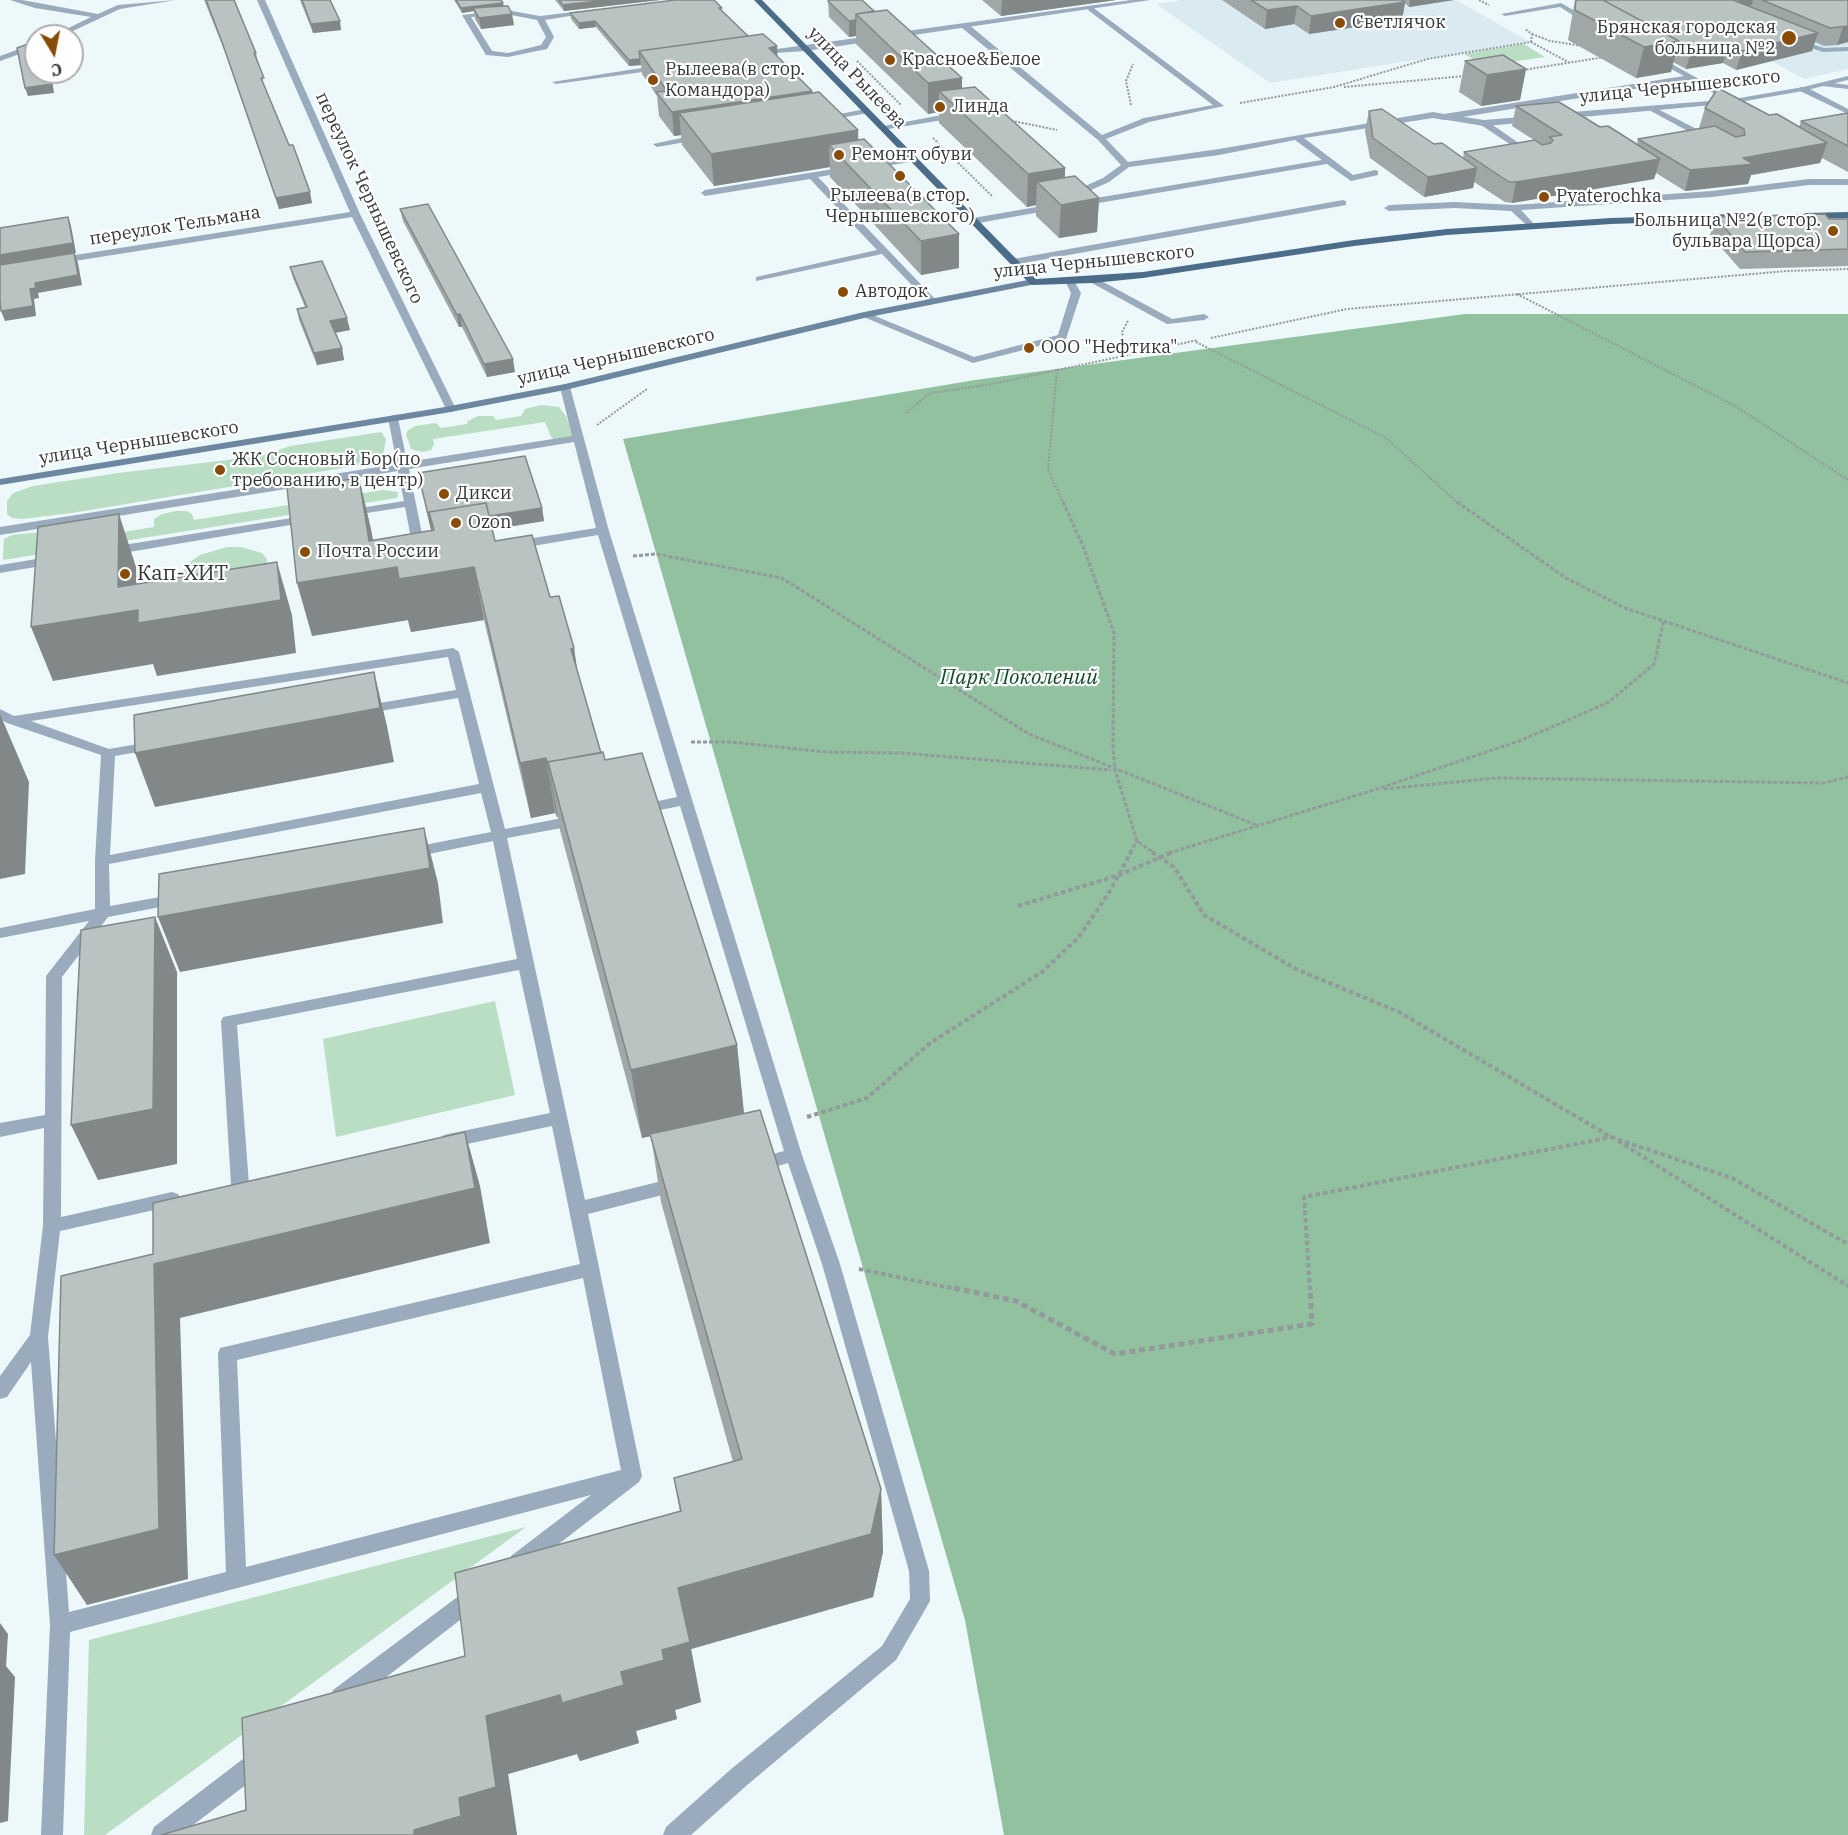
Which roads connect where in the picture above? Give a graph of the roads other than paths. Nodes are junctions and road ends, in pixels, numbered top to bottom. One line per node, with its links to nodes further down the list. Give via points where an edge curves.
1 (14, 0): 13 (street)
2 (172, 0): 7 (street)
3 (261, 0): 63 (street, переулок Чернышевского)
4 (758, 0): 21 (main road, улица Рылеева)
5 (1146, 0): 10 (street)
6 (1552, 0): 9 (street)
7 (116, 3): 13 (street)
8 (1571, 4): 9 (street)
9 (1561, 5): 12 (street); 17 (street)
10 (1091, 8): 16 (street); 47 (street, via 1220,106 1147,120)
11 (595, 11): 14 (street)
12 (1505, 14)
13 (99, 16): 15 (street)
14 (540, 18): 14 (street, via 506,12 466,15 489,53 508,55 544,47 550,37)
15 (82, 24)
16 (965, 26): 18 (street); 47 (street)
17 (1601, 27)
18 (904, 35): 20 (street); 21 (street)
19 (1788, 36): 22 (street, via 1823,50)
20 (912, 42)
21 (806, 49): 24 (street); 36 (main road, улица Рылеева)
22 (1848, 49)
23 (24, 50): 26 (street)
24 (748, 54)
25 (1652, 55): 28 (street)
26 (0, 59)
27 (669, 66): 30 (street)
28 (1692, 77): 34 (street); 39 (street)
29 (1848, 78): 31 (street, улица Чернышевского)
30 (556, 82)
31 (1825, 84): 32 (street); 33 (street, улица Чернышевского)
32 (1848, 87)
33 (1803, 89): 34 (street, улица Чернышевского); 37 (street)
34 (1734, 101): 35 (street, улица Чернышевского)
35 (1652, 108): 40 (street, улица Чернышевского); 49 (street)
36 (866, 111): 42 (street); 44 (main road, улица Рылеева)
37 (1848, 112)
38 (962, 114): 44 (street)
39 (1444, 117): 43 (street); 46 (street, via 1433,115)
40 (1551, 117)
41 (1540, 118): 43 (street)
42 (807, 120)
43 (1484, 123): 52 (street)
44 (882, 127): 50 (main road, улица Рылеева)
45 (715, 135): 48 (street)
46 (1297, 137): 51 (street); 53 (street)
47 (1101, 138): 53 (street)
48 (657, 144)
49 (1724, 147)
50 (914, 159): 55 (street); 67 (main road, улица Рылеева)
51 (1330, 161): 54 (street, via 1351,178); 59 (street)
52 (1542, 161)
53 (1126, 165): 59 (street)
54 (1375, 173)
55 (812, 176): 58 (street); 69 (street)
56 (1848, 182): 62 (street, via 1809,182 1712,194)
57 (1067, 187): 59 (street)
58 (705, 193)
59 (1075, 199): 67 (street)
60 (1343, 203): 70 (street)
61 (1389, 208): 62 (street)
62 (1514, 208): 68 (street)
63 (355, 214): 71 (street, переулок Тельмана); 80 (street, переулок Чернышевского)
64 (1848, 215): 65 (main road)
65 (1796, 216)
66 (1742, 217): 68 (main road, улица Чернышевского)
67 (974, 221): 70 (main road, улица Рылеева)
68 (1530, 225): 73 (main road, улица Чернышевского, via 1365,242)
69 (884, 251): 72 (street); 76 (street)
70 (1013, 262): 75 (main road, улица Рылеева)
71 (47, 263)
72 (759, 279)
73 (1093, 280): 74 (main road, улица Чернышевского); 78 (street, via 1171,322)
74 (1070, 281): 75 (main road, улица Чернышевского); 77 (street, via 1076,292 1062,337 973,360)
75 (1033, 282): 76 (street, улица Чернышевского)
76 (932, 301): 77 (street, улица Чернышевского)
77 (864, 315): 79 (street, улица Чернышевского)
78 (1204, 317)
79 (565, 387): 80 (street, улица Чернышевского); 82 (street)
80 (451, 409): 81 (street, улица Чернышевского)
81 (393, 418): 83 (street); 84 (street, улица Чернышевского)
82 (580, 438): 83 (street); 87 (street)
83 (404, 467): 85 (street); 86 (street)
84 (0, 482)
85 (410, 503): 89 (street); 91 (street, via 421,561)
86 (0, 531)
87 (603, 531): 88 (street); 99 (street)
88 (501, 548)
89 (94, 554)
90 (70, 557): 92 (street)
91 (432, 559)
92 (0, 568)
93 (463, 693): 94 (street); 95 (street, via 453,652); 98 (street)
94 (345, 713)
95 (3, 720): 97 (street)
96 (167, 743): 97 (street)
97 (108, 753): 104 (street)
98 (487, 787): 102 (street); 104 (street)
99 (685, 800): 100 (street); 113 (street)
100 (627, 811)
101 (592, 818): 102 (street)
102 (499, 835): 103 (street); 108 (street)
103 (394, 856)
104 (102, 861): 106 (street)
105 (185, 897): 106 (street)
106 (103, 913): 107 (street); 110 (street, via 54,976)
107 (0, 933)
108 (525, 963): 109 (street); 117 (street, via 229,1021)
109 (559, 1118): 112 (street); 120 (street)
110 (52, 1120): 111 (street); 121 (street)
111 (0, 1130)
112 (434, 1144)
113 (794, 1155): 114 (street); 132 (street, via 831,1264 916,1562 920,1601 889,1653)
114 (737, 1169)
115 (263, 1180): 117 (street)
116 (692, 1181): 120 (street)
117 (240, 1185): 118 (street)
118 (218, 1189)
119 (185, 1197): 121 (street)
120 (578, 1209): 122 (street)
121 (52, 1226): 123 (street)
122 (590, 1269): 125 (street); 126 (street, via 227,1354)
123 (39, 1337): 124 (street); 127 (street)
124 (0, 1391)
125 (632, 1476): 126 (street); 128 (street)
126 (236, 1579): 127 (street)
127 (60, 1625): 130 (street)
128 (322, 1713)
129 (275, 1749): 131 (street)
130 (52, 1835)
131 (162, 1835)
132 (674, 1835)

